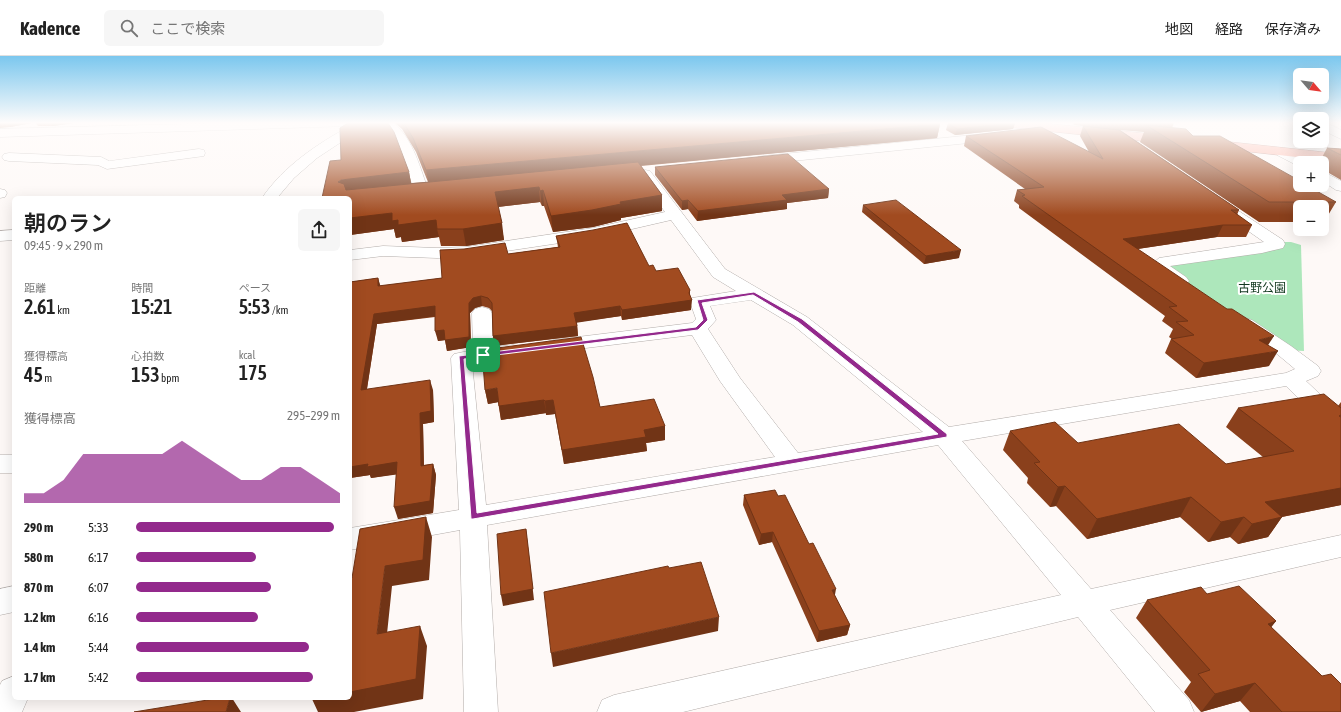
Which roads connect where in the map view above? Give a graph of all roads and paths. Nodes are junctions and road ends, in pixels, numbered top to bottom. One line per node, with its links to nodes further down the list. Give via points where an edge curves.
1 (19, 154): 8 (street)
2 (195, 154): 8 (street, via 107,166 101,161)
3 (315, 154): 14 (street, via 300,164)
4 (407, 154): 13 (street, via 414,192)
5 (831, 154): 9 (street)
6 (1298, 154): 7 (highway)
7 (1341, 158)
8 (4, 160)
9 (752, 161)
10 (644, 170): 16 (street)
11 (1329, 180): 12 (street)
12 (1341, 187)
13 (437, 190)
14 (270, 196)
15 (1213, 200): 20 (street, via 1277,244 1165,262 1158,267)
16 (675, 214): 19 (street, via 593,234 466,252 383,251); 21 (street, via 719,273)
17 (12, 235): 18 (street)
18 (0, 236)
19 (352, 255)
20 (1191, 289)
21 (754, 294): 24 (street, via 699,302 706,320); 28 (street, via 800,321)
22 (482, 313): 25 (street)
23 (1231, 315): 26 (street, via 1284,350 1310,371)
24 (698, 328): 25 (street); 29 (street, via 731,381)
25 (483, 355): 32 (street, via 461,358)
26 (1291, 379): 27 (street); 28 (street)
27 (1341, 427)
28 (944, 436): 29 (street); 37 (street)
29 (792, 462): 32 (street)
30 (0, 464): 31 (street)
31 (12, 464)
32 (473, 516): 33 (street); 40 (street)
33 (352, 539)
34 (1341, 546): 37 (street)
35 (12, 599): 36 (street)
36 (0, 602)
37 (1084, 603): 41 (street); 42 (street)
38 (12, 696): 39 (street)
39 (4, 712)
40 (481, 712)
41 (614, 712)
42 (1176, 712)

